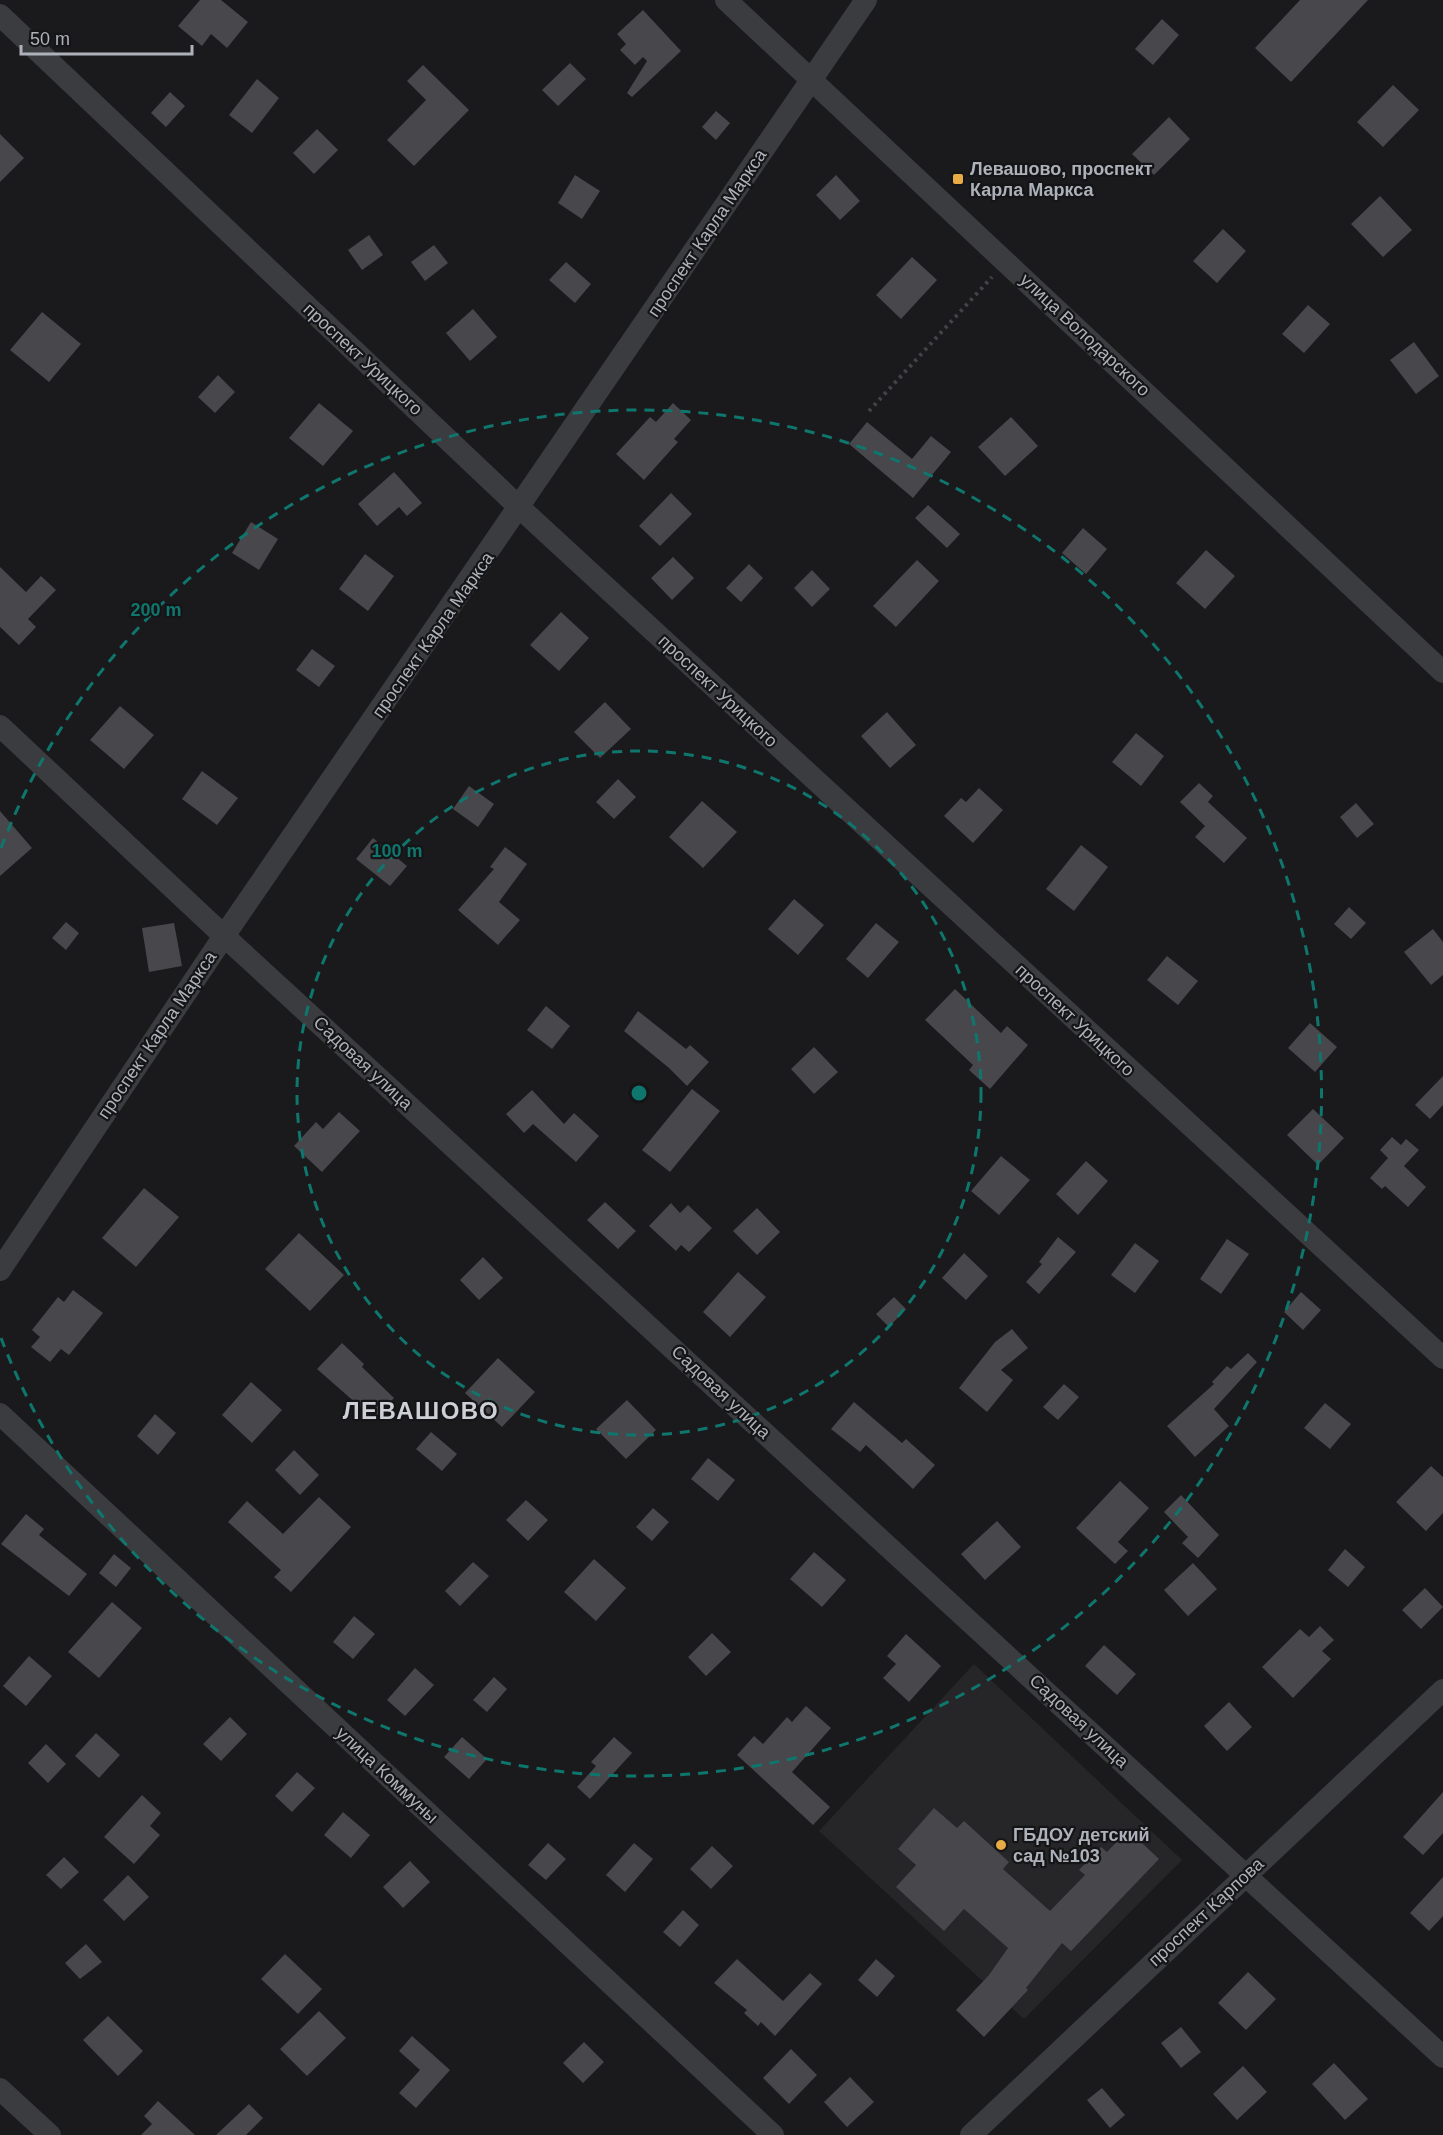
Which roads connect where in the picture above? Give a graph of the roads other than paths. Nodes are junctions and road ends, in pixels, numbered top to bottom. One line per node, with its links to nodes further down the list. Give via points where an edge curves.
1 (726, 0): 4 (street, улица Володарского)
2 (866, 0): 4 (street, проспект Карла Маркса)
3 (0, 15): 5 (street, проспект Урицкого)
4 (812, 80): 5 (street, проспект Карла Маркса); 6 (street, улица Володарского)
5 (520, 508): 8 (street, проспект Карла Маркса); 10 (street, проспект Урицкого)
6 (1443, 672)
7 (0, 726): 8 (street, Садовая улица)
8 (224, 936): 9 (street, проспект Карла Маркса); 13 (street, Садовая улица)
9 (0, 1270)
10 (1443, 1358)
11 (0, 1414): 17 (street, улица Коммуны)
12 (1443, 1690): 13 (street, проспект Карпова)
13 (1246, 1874): 14 (street, Садовая улица); 18 (street, проспект Карпова)
14 (1443, 2056)
15 (0, 2089): 16 (street)
16 (50, 2135)
17 (773, 2135)
18 (971, 2135)

